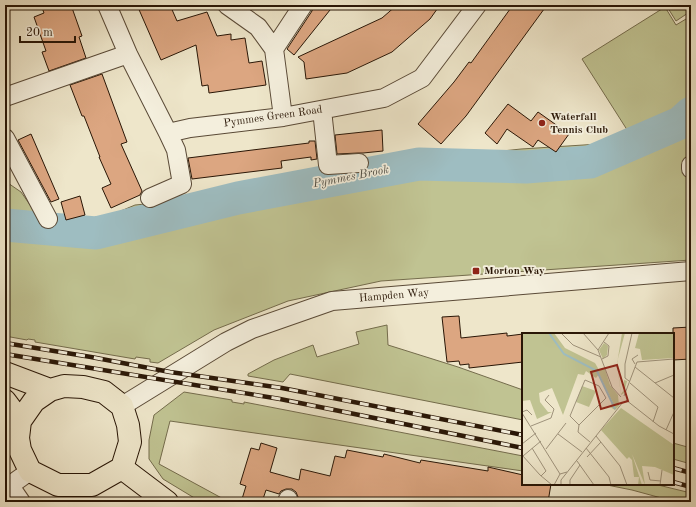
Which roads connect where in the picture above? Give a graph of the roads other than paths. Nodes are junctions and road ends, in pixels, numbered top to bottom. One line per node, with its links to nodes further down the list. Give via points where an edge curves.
1 (107, 5): 6 (street)
2 (227, 5): 5 (street, via 258,27)
3 (303, 5): 5 (street)
4 (477, 5): 8 (street, Pymmes Green Road, via 422,78 384,98)
5 (274, 49): 9 (street)
6 (128, 54): 7 (street); 10 (street)
7 (5, 97)
8 (322, 110): 9 (street, Pymmes Green Road); 12 (street, via 328,165)
9 (283, 117): 10 (street, Pymmes Green Road)
10 (168, 133): 15 (street, via 176,150 182,184)
11 (5, 138): 16 (street)
12 (359, 164)
13 (691, 165): 14 (street)
14 (691, 169)
15 (150, 198)
16 (48, 219)
17 (691, 271): 21 (street, Hampden Way, via 332,301 252,329 226,342)
18 (5, 373): 19 (main road)
19 (50, 390): 21 (main road, via 64,386 83,387 104,392); 22 (main road, via 34,401)
20 (5, 401): 22 (main road)
21 (122, 406): 23 (main road, via 130,442)
22 (20, 421): 24 (main road, via 20,450)
23 (122, 468): 24 (main road, via 92,485 58,485); 27 (main road)
24 (30, 471): 25 (street)
25 (7, 487): 26 (street)
26 (21, 502)
27 (166, 502)

